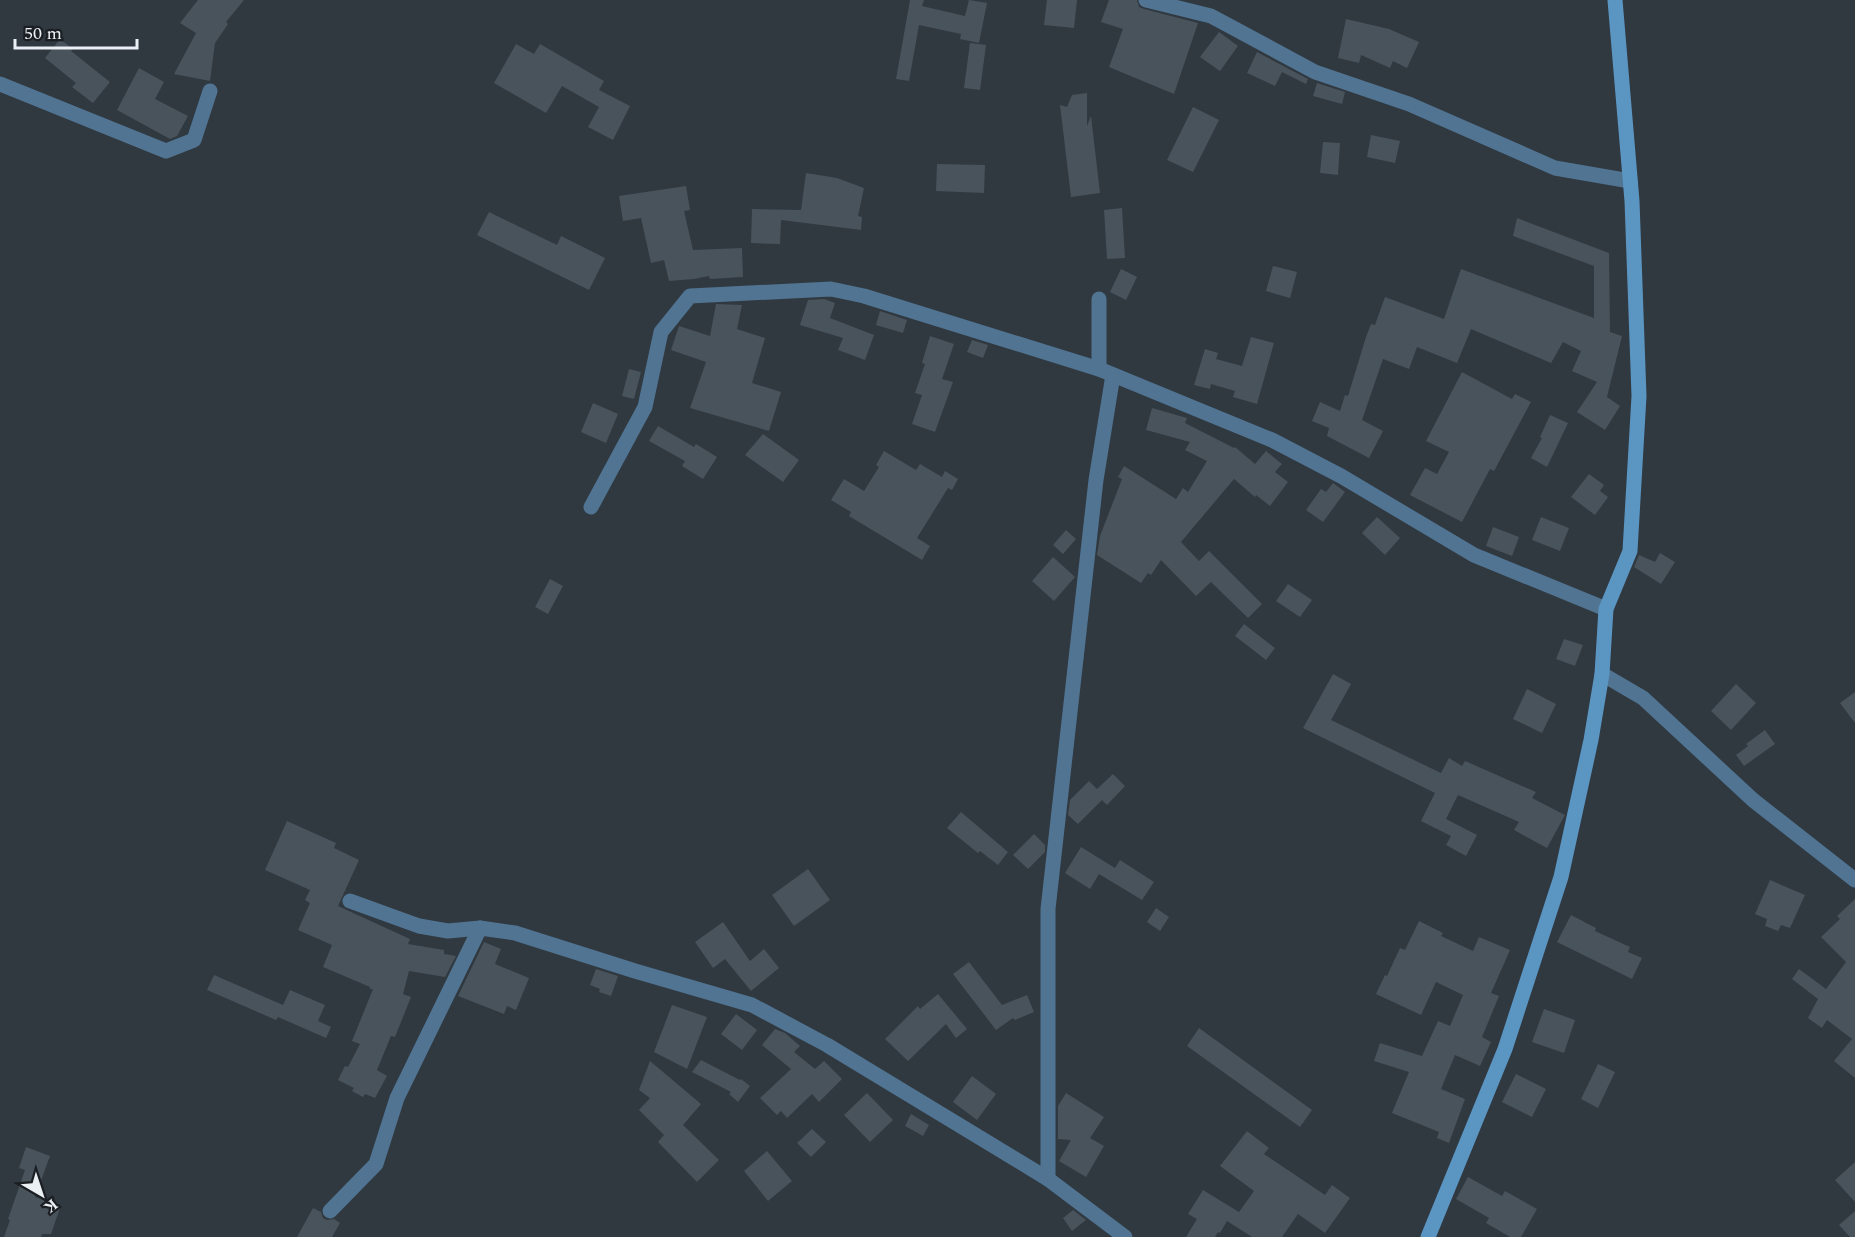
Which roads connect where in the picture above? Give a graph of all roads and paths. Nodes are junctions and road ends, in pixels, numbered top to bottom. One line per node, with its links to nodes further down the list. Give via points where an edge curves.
1 (1146, 0): 5 (street, via 1211,16 1316,72 1409,104 1555,168)
2 (1615, 0): 5 (street)
3 (0, 84): 4 (street, via 166,151 194,140)
4 (210, 91)
5 (1630, 181): 9 (street, via 1639,396 1630,551)
6 (1099, 299): 7 (street)
7 (1106, 372): 8 (street, via 831,289 690,296 661,332 645,407); 9 (street, via 1272,440 1474,555); 14 (street, via 1048,909)
8 (591, 507)
9 (1606, 609): 10 (street)
10 (1602, 674): 11 (street, via 1643,698 1754,800); 17 (street, via 1561,877 1505,1049)
11 (1855, 880)
12 (350, 902): 13 (street, via 419,926 448,931)
13 (480, 928): 14 (street, via 515,933 752,1005 827,1045); 15 (street, via 397,1098 376,1164)
14 (1048, 1179): 16 (street)
15 (330, 1211)
16 (1125, 1237)
17 (1428, 1237)

